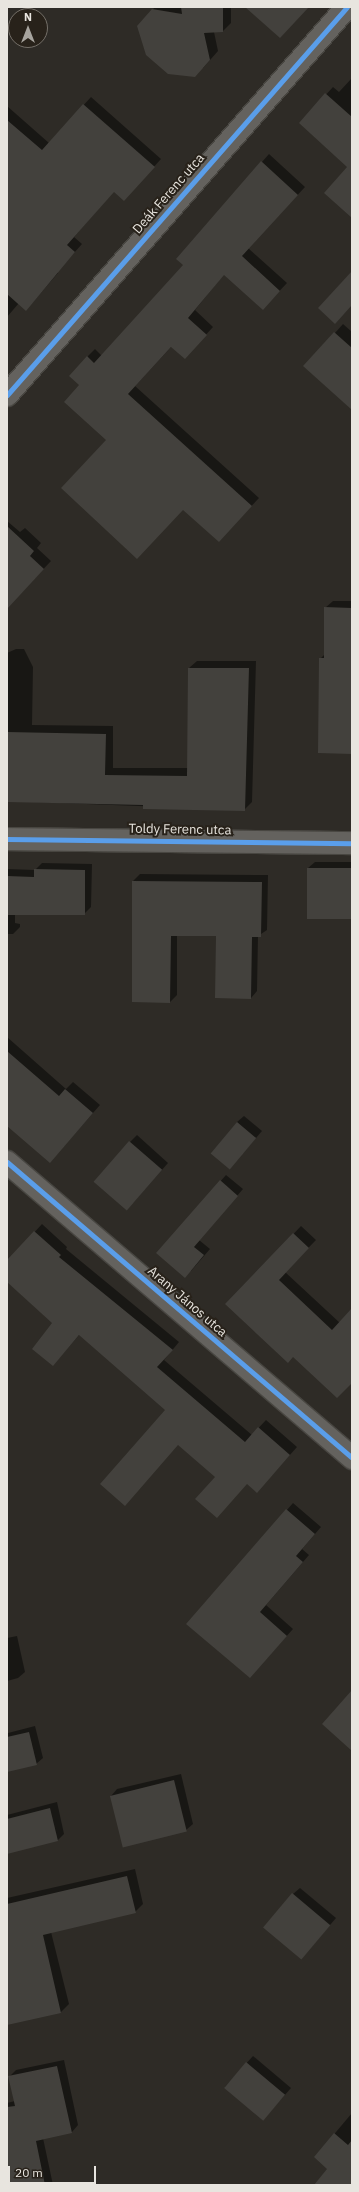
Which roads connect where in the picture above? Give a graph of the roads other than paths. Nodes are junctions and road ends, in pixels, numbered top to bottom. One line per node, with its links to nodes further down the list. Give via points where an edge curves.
1 (347, 7): 2 (street, Deák Ferenc utca)
2 (7, 395)
3 (7, 839): 4 (street, Toldy Ferenc utca)
4 (352, 844)
5 (7, 1162): 6 (street, Arany János utca)
6 (352, 1458)

